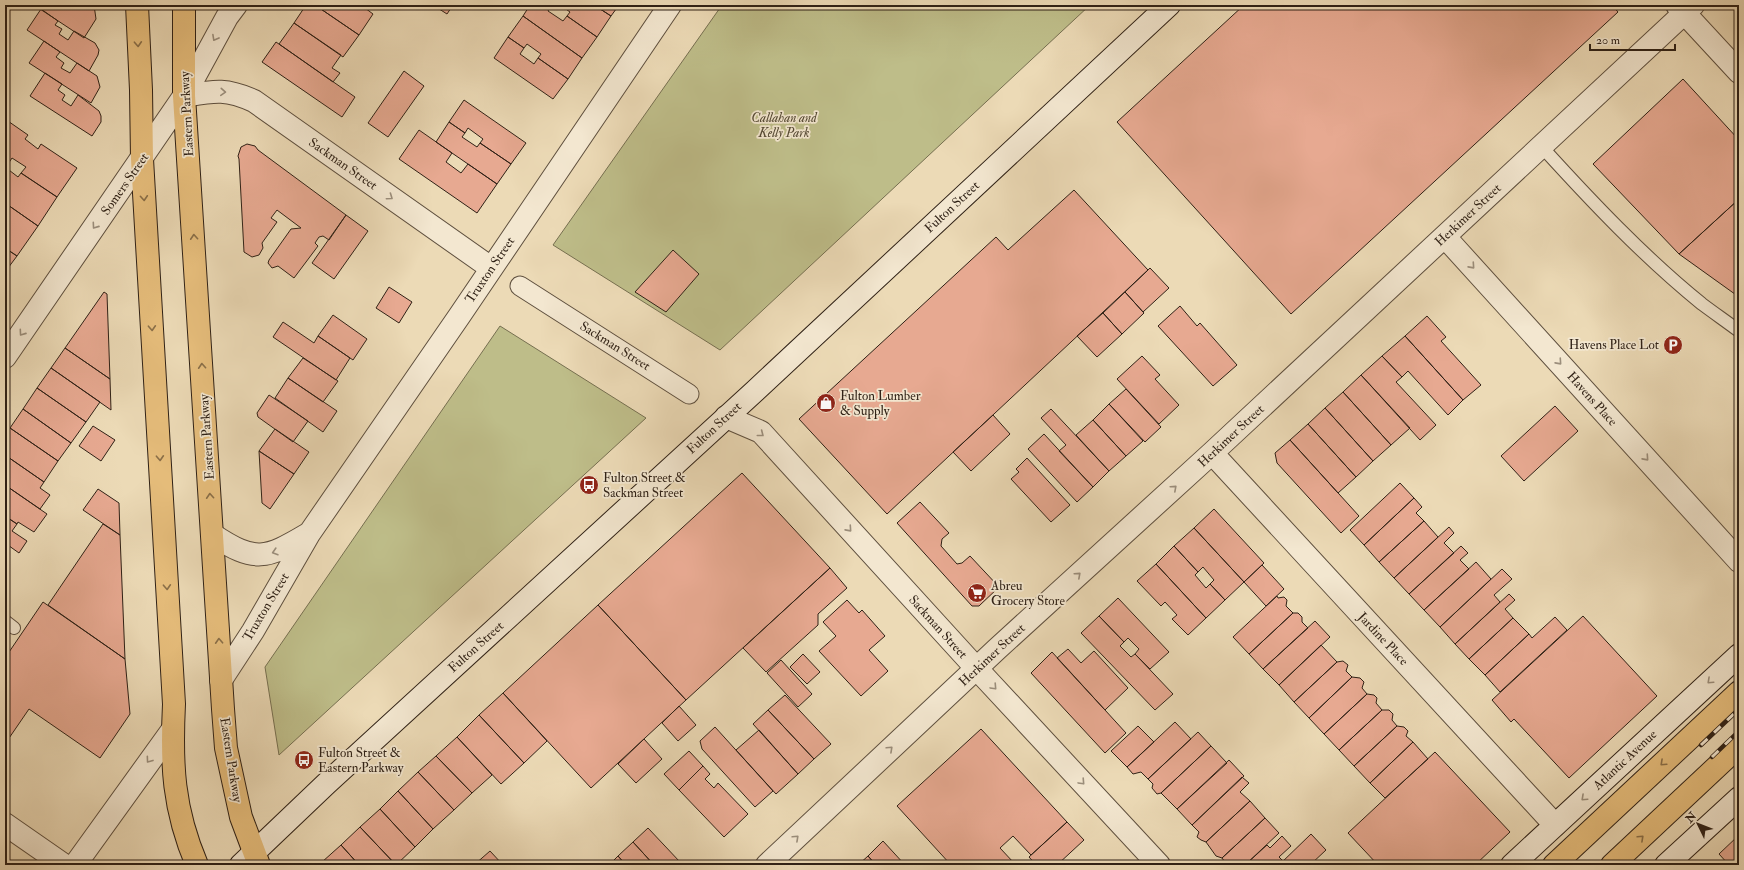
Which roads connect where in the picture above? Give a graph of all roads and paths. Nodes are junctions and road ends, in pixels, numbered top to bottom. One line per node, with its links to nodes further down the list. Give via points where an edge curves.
1 (136, 5): 10 (main road, one-way to 10)
2 (184, 5): 8 (main road, Eastern Parkway)
3 (236, 5): 8 (street, Somers Street, one-way to 8, via 227,16)
4 (670, 5): 12 (street, Truxton Street)
5 (1168, 5): 17 (street, Fulton Street)
6 (1685, 8): 7 (street); 9 (street, Herkimer Street)
7 (1739, 72)
8 (184, 96): 10 (street, Somers Street); 12 (street, Sackman Street, one-way to 12, via 212,91 235,92 254,101); 20 (main road, Eastern Parkway, one-way to 8)
9 (1542, 147): 11 (street, Herkimer Street); 14 (lane, via 1641,250 1702,304)
10 (142, 159): 15 (street, Somers Street, one-way to 15); 26 (main road, one-way to 26, via 174,696)
11 (1445, 237): 18 (street, Herkimer Street); 21 (street, Havens Place, one-way to 21)
12 (491, 268): 19 (street, Truxton Street)
13 (520, 286): 16 (street, Sackman Street)
14 (1739, 330)
15 (5, 357)
16 (689, 394)
17 (726, 417): 23 (street, Sackman Street, one-way to 23, via 761,432); 31 (street, Fulton Street, via 331,779)
18 (1212, 453): 23 (street, Herkimer Street, one-way to 18); 30 (street, Jardine Place)
19 (309, 534): 20 (street, Truxton Street, one-way to 20, via 271,554 246,554); 24 (street, Truxton Street, via 253,631)
20 (213, 535): 24 (main road, Eastern Parkway, one-way to 20)
21 (1739, 561)
22 (1739, 655): 30 (street, Atlantic Avenue, one-way to 30)
23 (976, 669): 35 (street, Herkimer Street, one-way to 23); 36 (street, Sackman Street, one-way to 36)
24 (221, 680): 31 (main road, Eastern Parkway, via 226,748)
25 (1739, 692): 38 (main road, one-way to 38)
26 (173, 729): 33 (street, one-way to 33); 34 (main road, via 173,776 177,804 185,835)
27 (1739, 746): 39 (main road, one-way to 27)
28 (1739, 798): 40 (street)
29 (5, 824): 32 (street)
30 (1555, 825): 37 (street, Atlantic Avenue)
31 (251, 861)
32 (64, 865)
33 (75, 865)
34 (197, 865)
35 (767, 865)
36 (1159, 865)
37 (1512, 865)
38 (1554, 865)
39 (1612, 865)
40 (1666, 865)

